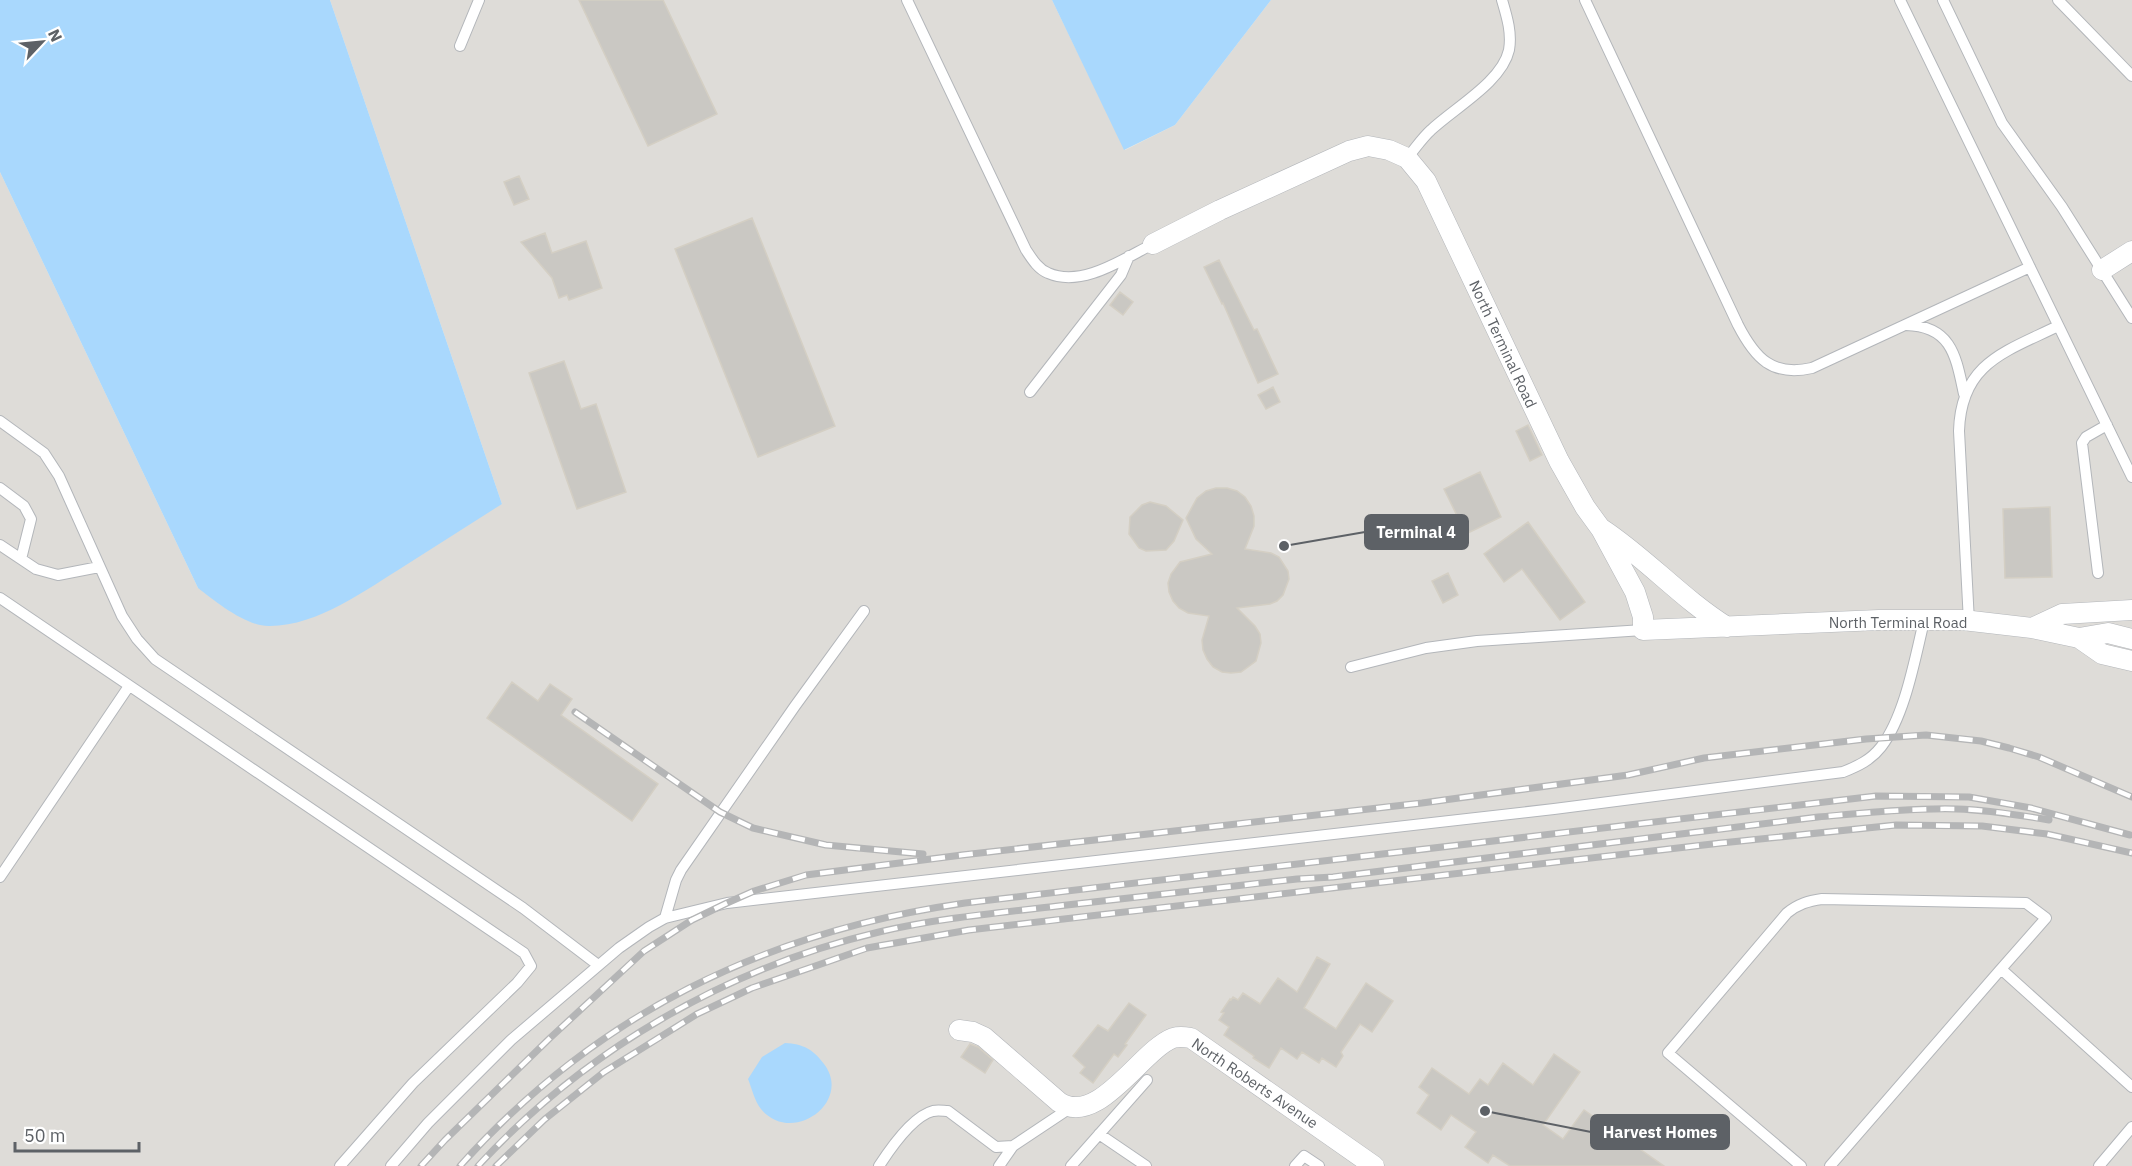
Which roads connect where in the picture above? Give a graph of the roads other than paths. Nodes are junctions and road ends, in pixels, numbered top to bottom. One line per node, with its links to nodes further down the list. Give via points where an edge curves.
1 (479, 0): 8 (lane)
2 (908, 0): 13 (lane, via 1036,264 1047,273 1081,276)
3 (1502, 0): 10 (lane, via 1510,28 1509,52 1503,63 1493,78 1430,130)
4 (1585, 0): 17 (lane, via 1738,325 1760,359 1783,369 1812,368)
5 (1900, 0): 14 (lane)
6 (1943, 0): 15 (lane, via 2002,123)
7 (2058, 0): 9 (lane)
8 (460, 46)
9 (2132, 76)
10 (1407, 158): 11 (street, via 1368,146 1349,151); 25 (street, North Terminal Road, via 1426,182 1559,461)
11 (1153, 244): 13 (lane)
12 (2132, 251): 15 (street)
13 (1129, 256): 19 (lane, via 1121,275)
14 (2030, 267): 17 (lane); 18 (lane)
15 (2102, 270): 16 (lane)
16 (2132, 318)
17 (1903, 325): 20 (lane, via 1931,329 1948,343 1958,364)
18 (2058, 326): 20 (lane, via 1990,361); 22 (lane)
19 (1030, 392)
20 (1964, 394): 34 (lane, via 1959,431)
21 (0, 421): 28 (lane, via 49,460)
22 (2107, 425): 23 (lane); 29 (lane, via 2082,443)
23 (2132, 477)
24 (0, 488): 27 (lane, via 24,506 31,519)
25 (1601, 528): 35 (street, North Terminal Road, via 1702,612); 37 (street, North Terminal Road, via 1635,592)
26 (0, 545): 27 (lane)
27 (21, 559): 28 (lane, via 36,569 58,575)
28 (99, 567): 45 (lane, via 122,616 155,658 523,908)
29 (2098, 573)
30 (0, 598): 42 (lane)
31 (2132, 610): 36 (street, via 2062,614)
32 (864, 611): 44 (lane, via 681,870)
33 (1924, 621): 34 (street, North Terminal Road); 35 (street, North Terminal Road); 44 (lane, via 1892,731 1870,758 1844,772 727,903)
34 (1969, 622): 36 (street, North Terminal Road)
35 (1727, 627): 37 (street, North Terminal Road)
36 (2032, 628): 38 (street, North Terminal Road)
37 (1643, 630): 41 (lane, via 1477,641 1426,648)
38 (2079, 638): 39 (street, North Terminal Road, via 2108,633); 40 (street, North Terminal Road, via 2102,654)
39 (2132, 639)
40 (2132, 661)
41 (1351, 667)
42 (129, 686): 43 (lane); 54 (lane, via 524,953 531,966 413,1083)
43 (0, 877)
44 (665, 918): 45 (lane)
45 (598, 965): 55 (lane, via 511,1040)
46 (2001, 969): 49 (lane); 63 (lane, via 2046,918 2026,903 1822,899 1796,905 1787,913 1668,1053); 64 (lane)
47 (959, 1030): 50 (street, via 984,1037)
48 (1147, 1080): 52 (lane)
49 (2132, 1087)
50 (1070, 1108): 53 (lane); 62 (street, North Roberts Avenue, via 1107,1095 1164,1043 1181,1036 1191,1038)
51 (2132, 1127): 65 (lane)
52 (1100, 1134): 58 (lane); 59 (lane)
53 (1013, 1146): 56 (lane, via 996,1147 948,1110 932,1111 917,1120); 57 (lane)
54 (340, 1166)
55 (391, 1166)
56 (879, 1166)
57 (999, 1166)
58 (1071, 1166)
59 (1146, 1166)
60 (1295, 1166): 61 (lane, via 1304,1156)
61 (1318, 1166)
62 (1374, 1166)
63 (1801, 1166)
64 (1830, 1166)
65 (2098, 1166)

